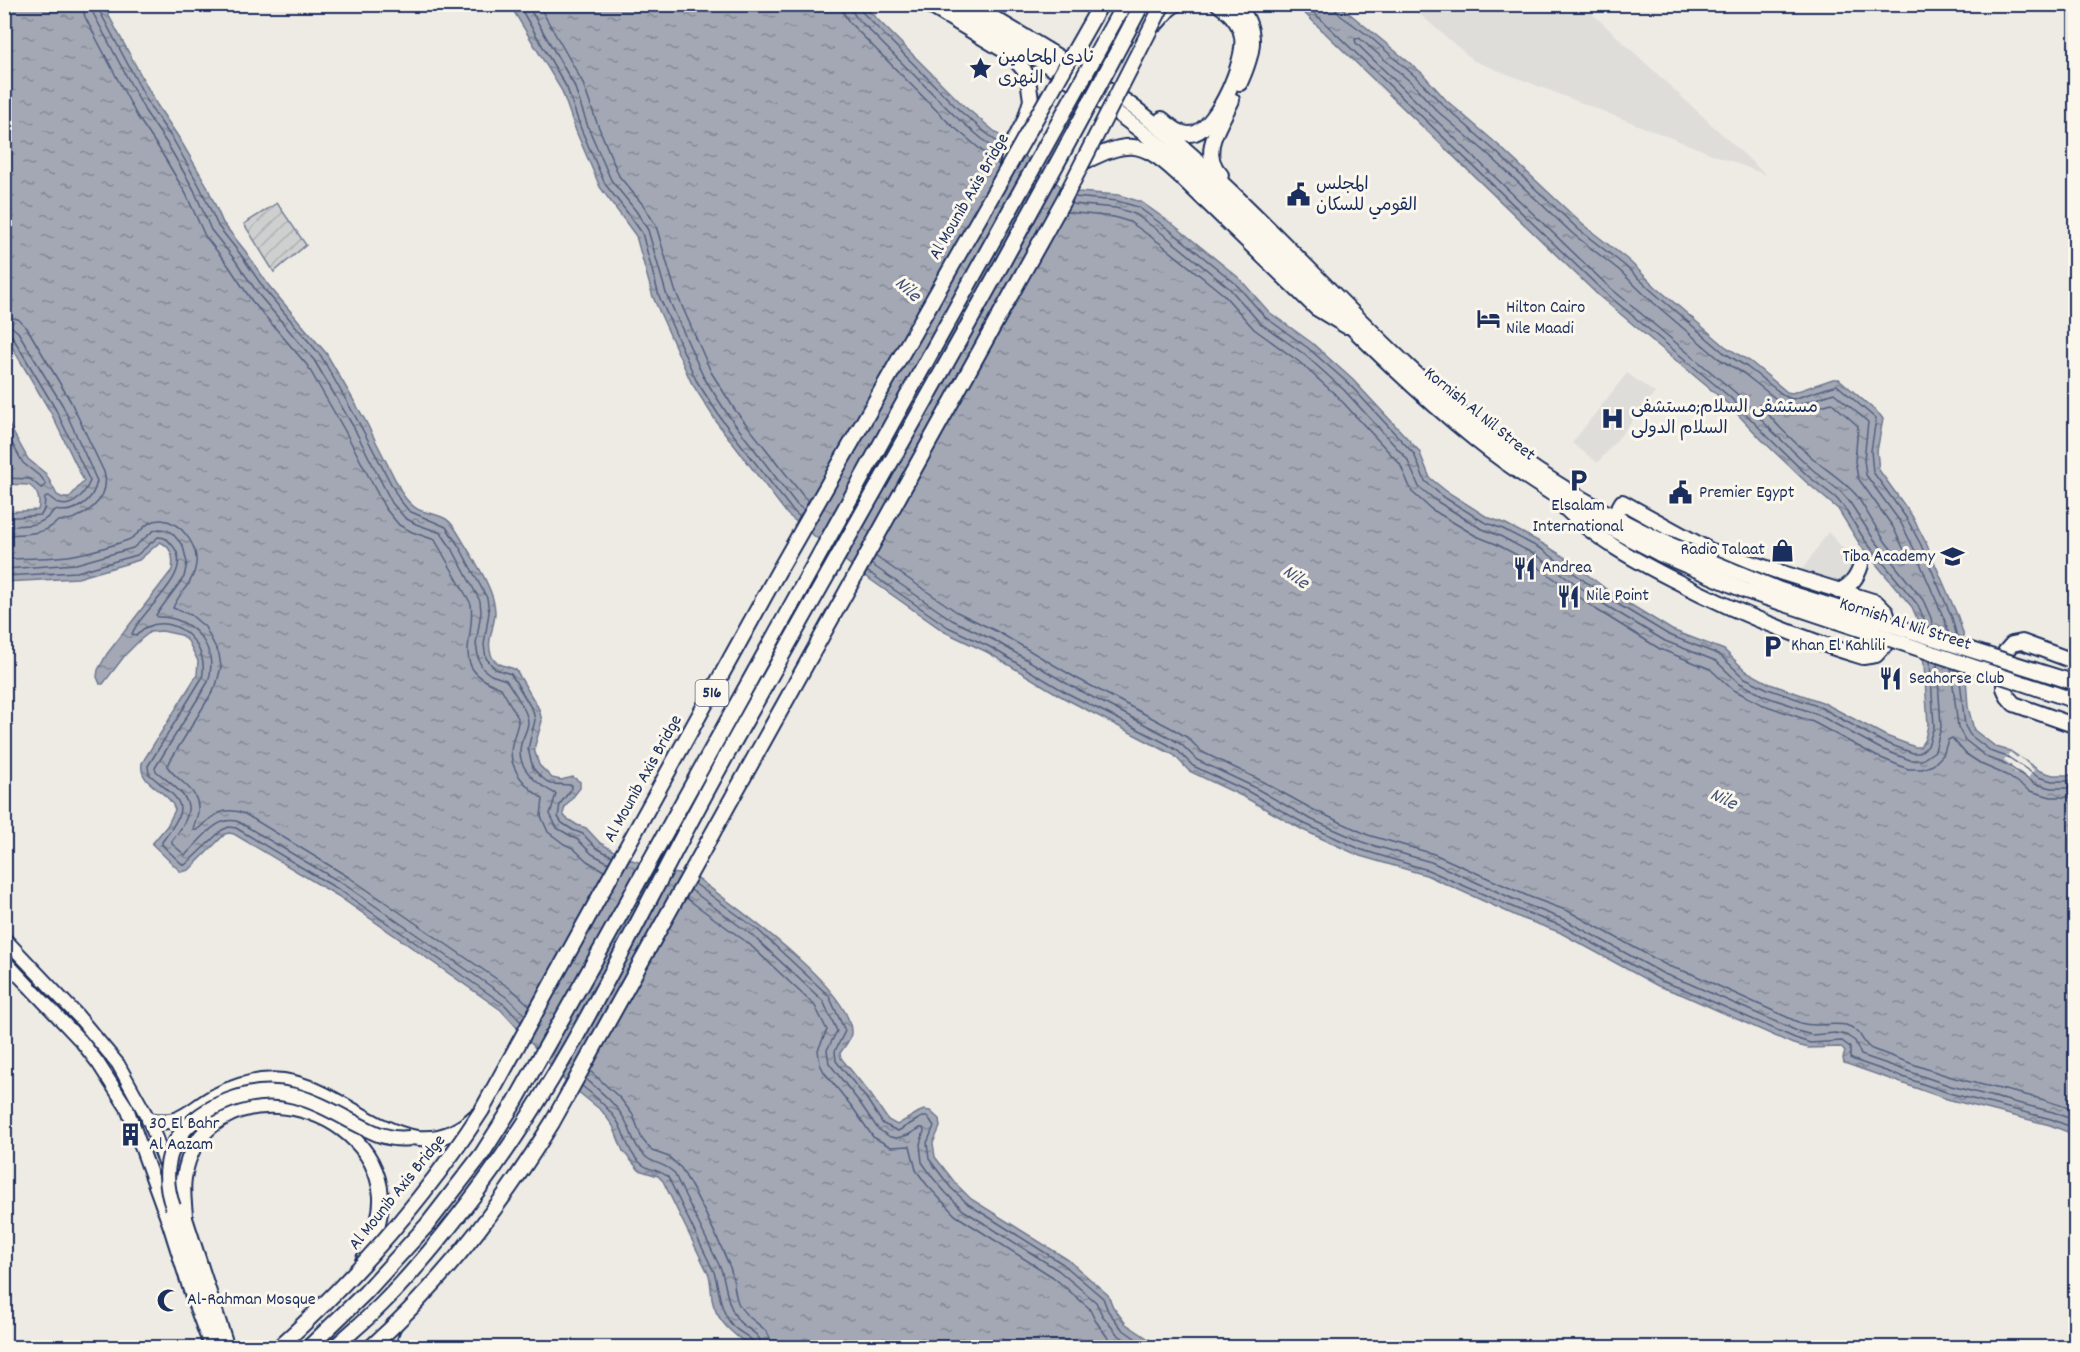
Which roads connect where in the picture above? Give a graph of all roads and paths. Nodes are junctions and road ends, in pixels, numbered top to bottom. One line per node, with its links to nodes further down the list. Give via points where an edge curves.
1 (927, 4): 17 (highway, via 1010,54 1024,70 1031,100)
2 (951, 4): 19 (highway, Kornish Al Nil Street, via 1085,89 1160,146)
3 (970, 4): 12 (highway, Kornish Al Nil Street)
4 (976, 4): 12 (highway)
5 (1101, 4): 17 (highway, Al Mounib Axis Bridge / 516, bridge)
6 (1124, 4): 41 (highway, 516, bridge, via 515,1102 482,1154 427,1225 366,1292)
7 (1142, 4): 42 (highway, 516, bridge, via 1066,149 723,762 563,1059 479,1188 440,1239 380,1306)
8 (1162, 4): 13 (highway, bridge)
9 (1176, 4): 13 (highway, bridge)
10 (1218, 4): 15 (highway, via 1237,22 1243,47)
11 (1237, 4): 15 (highway, via 1248,21 1252,47 1249,64)
12 (988, 16): 14 (highway, Kornish Al Nil Street)
13 (1144, 40): 16 (highway, bridge)
14 (1117, 95): 15 (highway, via 1136,101 1184,133 1203,128); 18 (highway, Kornish Al Nil Street, via 1160,128)
15 (1223, 110): 18 (highway, via 1210,157)
16 (1083, 162): 19 (highway, via 1117,148 1135,147 1152,153 1326,316); 36 (highway, bridge, via 552,1123 478,1232)
17 (1006, 169): 31 (highway, Al Mounib Axis Bridge / 516, bridge, via 778,572)
18 (1247, 208): 21 (highway, Kornish Al Nil Street, via 1446,400 1512,454)
19 (1357, 331): 20 (highway, Kornish Al Nil Street, via 1442,411)
20 (1551, 494): 22 (highway, Kornish Al Nil Street, via 1613,530); 24 (highway, via 1607,543 1703,595 1779,629 1863,657 1876,655 1885,645 1886,612 1870,600)
21 (1613, 518): 22 (highway, Kornish Al Nil Street); 24 (highway, via 1622,502 1708,549)
22 (1663, 548): 26 (highway, Kornish Al Nil Street, bridge, via 1780,590); 27 (highway, Kornish Al Nil Street, bridge, via 1746,591)
23 (1861, 565): 24 (highway, via 1856,579)
24 (1838, 591)
25 (2076, 662): 28 (highway, via 2022,642 2012,644 2005,652 2004,688 2014,704)
26 (2076, 683)
27 (2076, 700)
28 (2076, 726)
29 (4, 938): 32 (main road, via 118,1064)
30 (4, 960): 37 (main road, via 81,1041 127,1108)
31 (482, 1110): 33 (highway, bridge, via 465,1125 444,1135); 35 (highway, Al Mounib Axis Bridge / 516, bridge, via 431,1185)
32 (149, 1120): 33 (highway, via 179,1120 227,1090 277,1080 295,1083 343,1104 388,1131); 34 (main road)
33 (410, 1138): 38 (highway, bridge, via 379,1136 313,1101 272,1092 243,1095 190,1124 170,1156 167,1188)
34 (185, 1215): 35 (highway, bridge, via 187,1165 200,1140 220,1121 248,1107 298,1108 329,1122 354,1140 373,1165 381,1196 380,1212 374,1237); 39 (main road)
35 (352, 1276): 40 (highway, Al Mounib Axis Bridge / 516, bridge)
36 (394, 1325): 43 (highway, bridge); 44 (highway, bridge)
37 (211, 1347)
38 (218, 1347)
39 (228, 1347)
40 (278, 1347)
41 (308, 1347)
42 (334, 1347)
43 (370, 1347)
44 (385, 1347)

